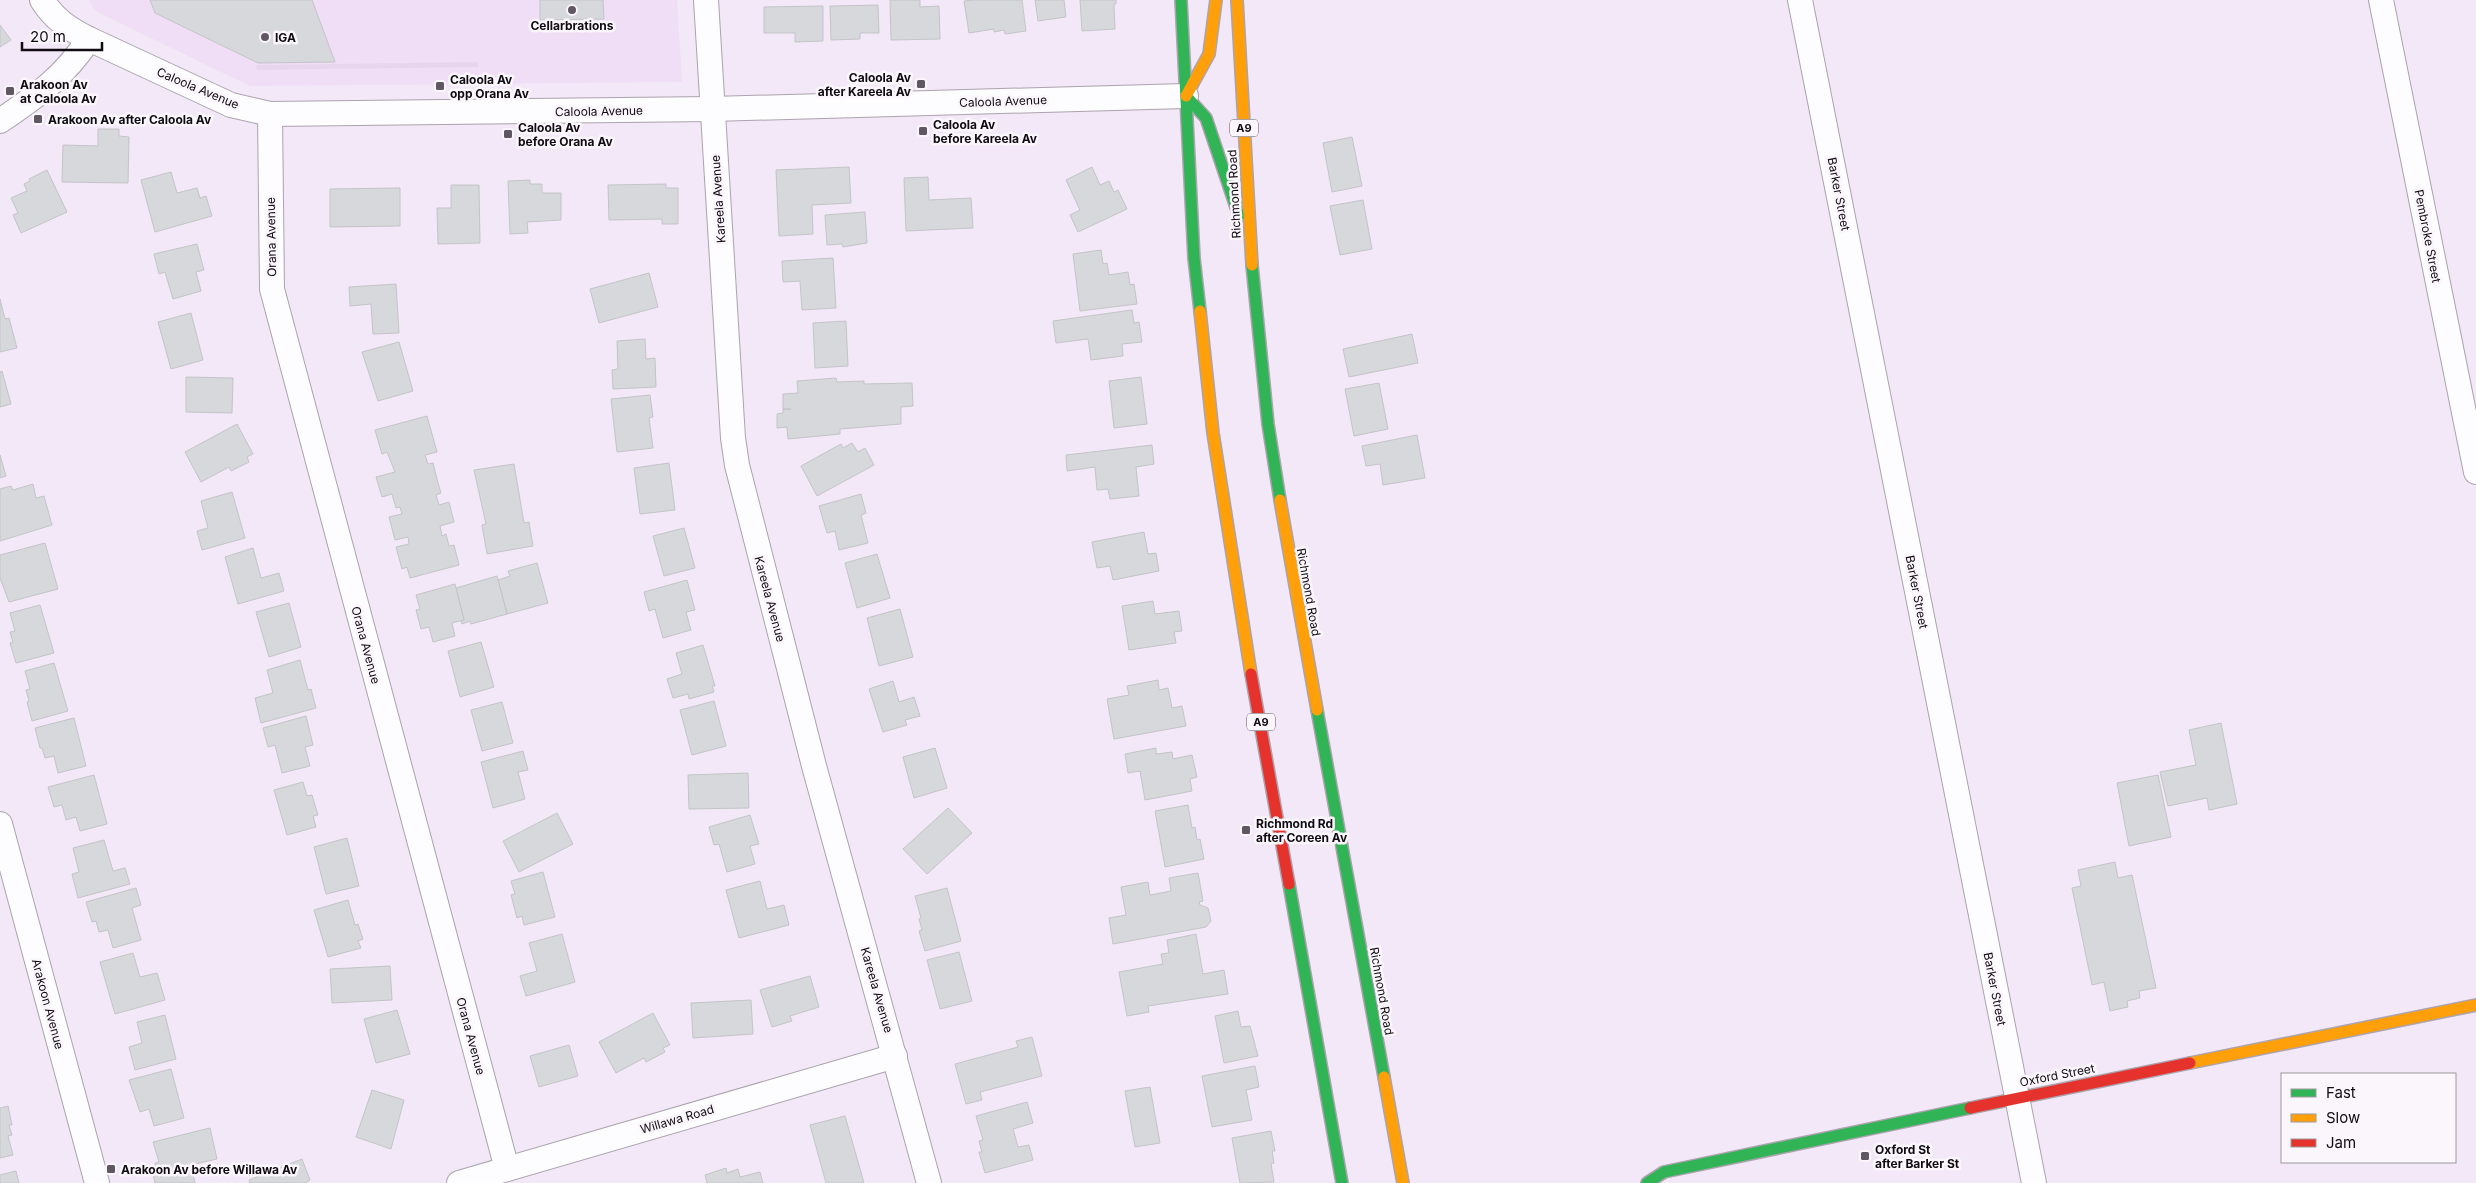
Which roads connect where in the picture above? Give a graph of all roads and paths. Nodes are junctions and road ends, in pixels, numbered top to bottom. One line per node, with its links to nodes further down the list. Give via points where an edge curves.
1 (42, 0): 8 (street, Caloola Avenue, via 55,18)
2 (706, 0): 10 (street, Kareela Avenue)
3 (1181, 0): 9 (main road, A9)
4 (1216, 0): 9 (main road, via 1209,54)
5 (1237, 0): 13 (main road, Richmond Road / A9)
6 (1800, 0): 18 (street, Barker Street)
7 (2381, 0): 14 (street, Pembroke Street)
8 (89, 39): 11 (street, Caloola Avenue, via 231,105); 12 (street, via 53,83)
9 (1186, 96): 10 (street, Caloola Avenue); 13 (main road, via 1206,118); 25 (main road, A9, via 1194,258 1213,432 1244,635)
10 (712, 109): 11 (street, Caloola Avenue); 17 (street, Kareela Avenue, via 737,466 814,766)
11 (270, 114): 19 (street, Orana Avenue, via 270,269 276,309)
12 (0, 121)
13 (1251, 256): 26 (main road, Richmond Road / A9, via 1268,424 1290,564)
14 (2476, 472)
15 (0, 824): 22 (street, Arakoon Avenue)
16 (2476, 1005): 18 (main road, Oxford Street)
17 (895, 1056): 19 (street, Willawa Road); 24 (street, Kareela Avenue)
18 (2017, 1098): 20 (main road, Oxford Street); 28 (street, Barker Street)
19 (507, 1169): 23 (street, Willawa Road)
20 (1664, 1172): 21 (main road); 27 (main road, Oxford Street)
21 (1632, 1181)
22 (97, 1183)
23 (459, 1183)
24 (929, 1183)
25 (1342, 1183)
26 (1403, 1183)
27 (1647, 1183)
28 (2034, 1183)

